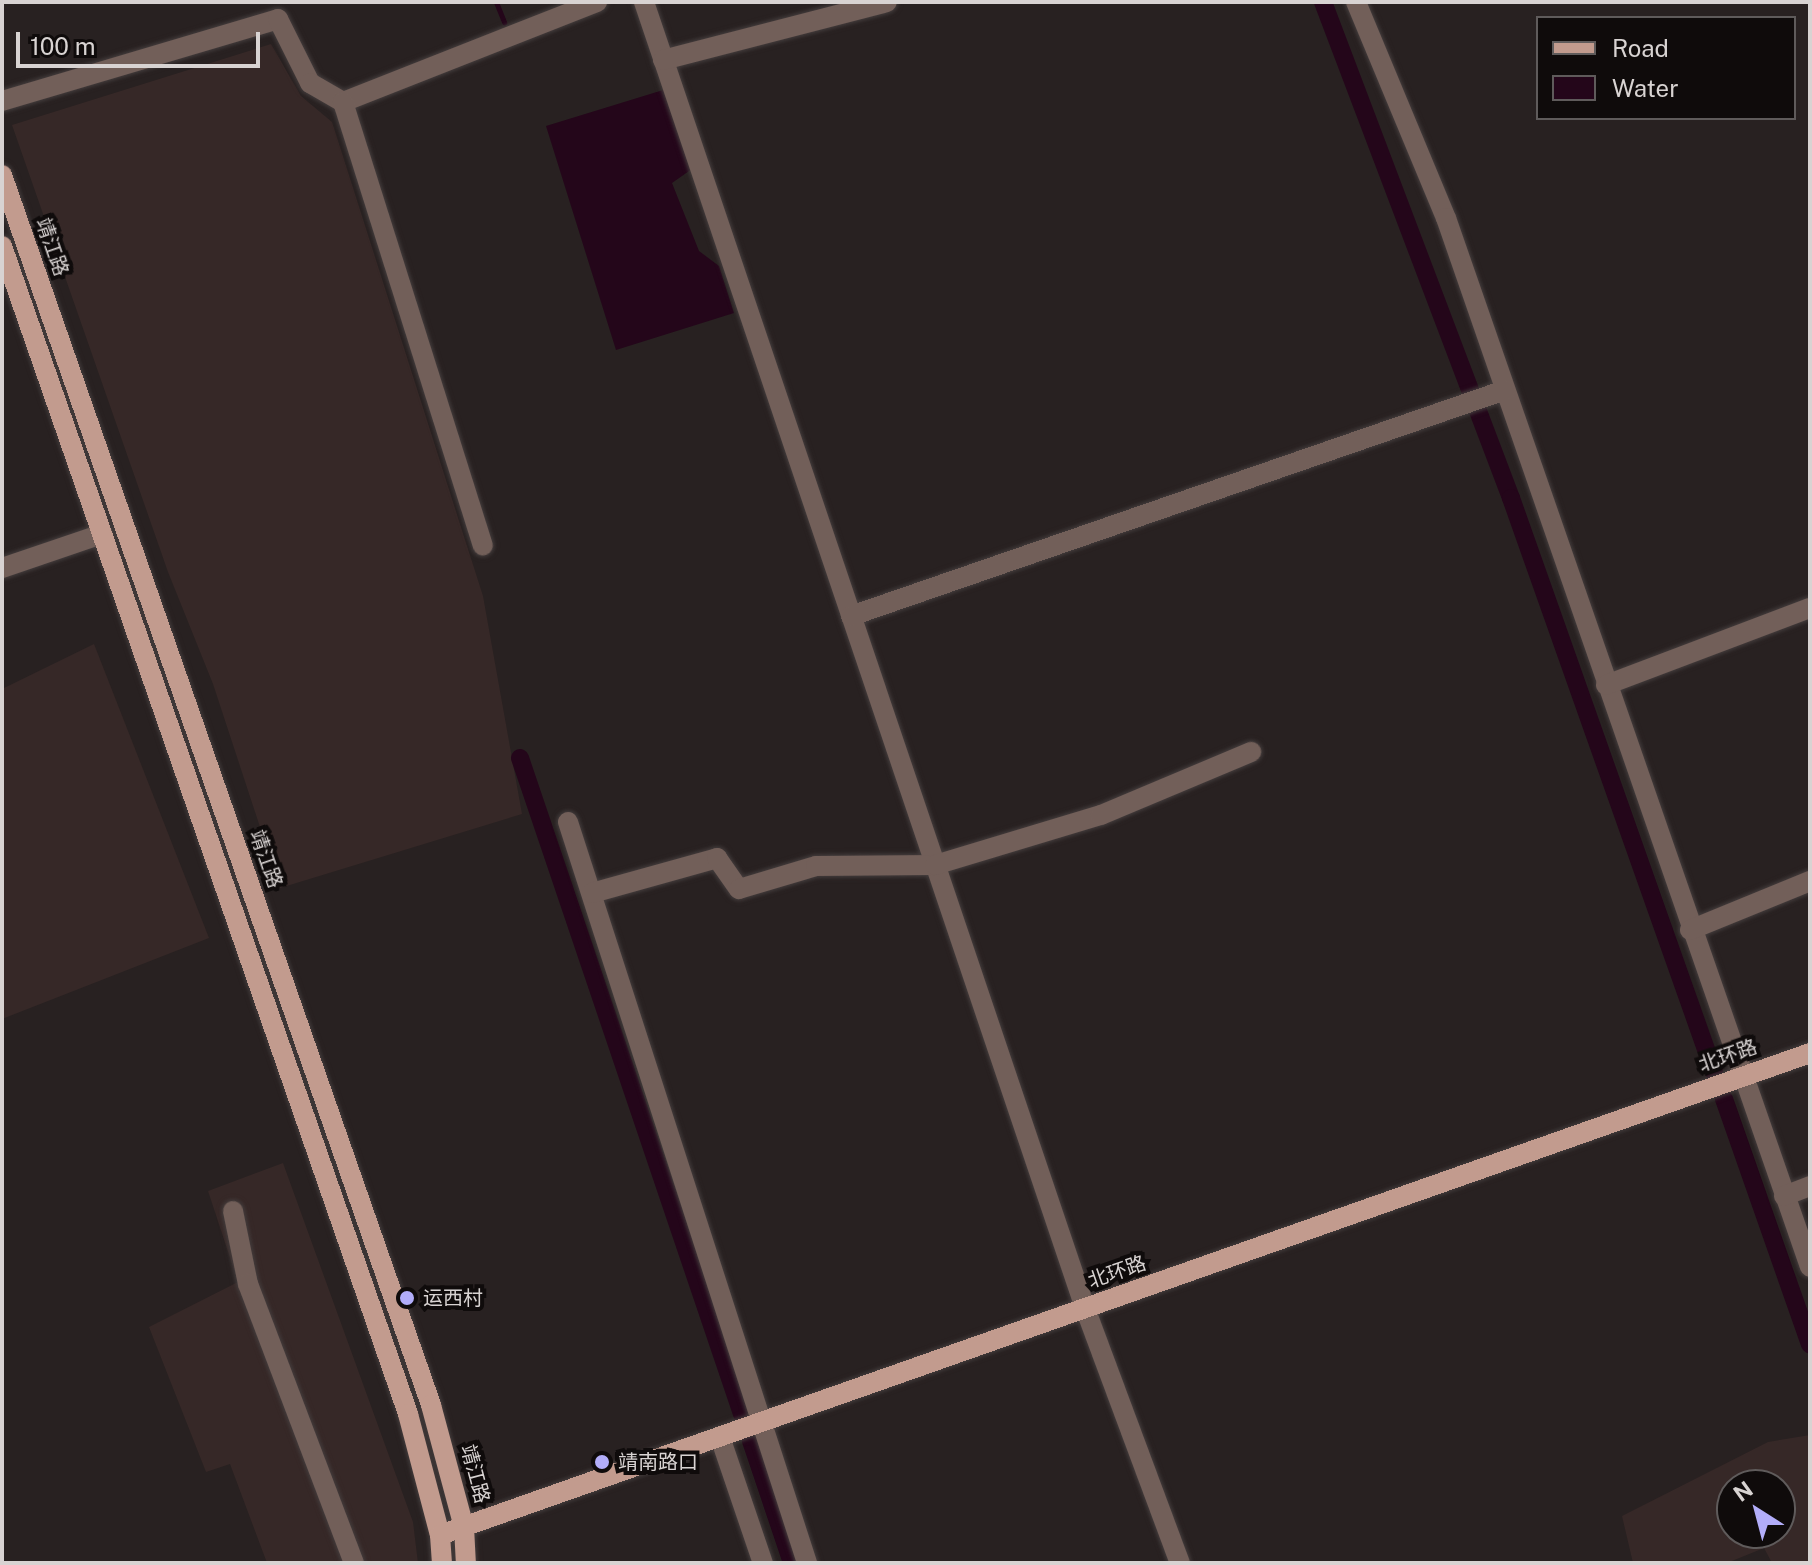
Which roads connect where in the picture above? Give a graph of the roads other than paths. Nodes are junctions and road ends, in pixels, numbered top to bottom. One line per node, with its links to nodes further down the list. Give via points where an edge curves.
1 (597, 2): 8 (street)
2 (644, 2): 6 (street)
3 (887, 2): 6 (street)
4 (1356, 2): 11 (street, via 1446,218)
5 (276, 10): 7 (street); 8 (street, via 310,83)
6 (663, 60): 16 (street)
7 (2, 101)
8 (343, 102): 13 (street)
9 (2, 175): 33 (main road, 靖江路, via 431,1405)
10 (2, 246): 12 (main road)
11 (1504, 390): 16 (street); 17 (street)
12 (102, 534): 14 (street); 34 (main road, via 408,1414)
13 (483, 545)
14 (2, 568)
15 (1810, 608): 17 (street)
16 (851, 616): 20 (street)
17 (1606, 685): 23 (street)
18 (1251, 752): 20 (street, via 1101,815)
19 (568, 822): 22 (street)
20 (935, 865): 22 (street, via 816,866 739,889 717,858); 30 (street)
21 (1810, 881): 23 (street)
22 (592, 893): 31 (street)
23 (1690, 930): 25 (street)
24 (1810, 1053): 25 (main road, 北环路)
25 (1741, 1077): 27 (street); 30 (main road, 北环路)
26 (1810, 1186): 27 (street)
27 (1784, 1196): 29 (street)
28 (233, 1211): 35 (street, via 248,1284)
29 (1810, 1267)
30 (1085, 1308): 31 (main road, 北环路); 40 (street)
31 (763, 1422): 32 (main road, 北环路); 39 (street)
32 (720, 1437): 33 (main road, 北环路); 38 (street)
33 (464, 1527): 34 (main road, 北环路); 37 (main road, 靖江路)
34 (440, 1535): 36 (main road)
35 (354, 1563)
36 (442, 1563)
37 (466, 1563)
38 (763, 1563)
39 (807, 1563)
40 (1180, 1563)

